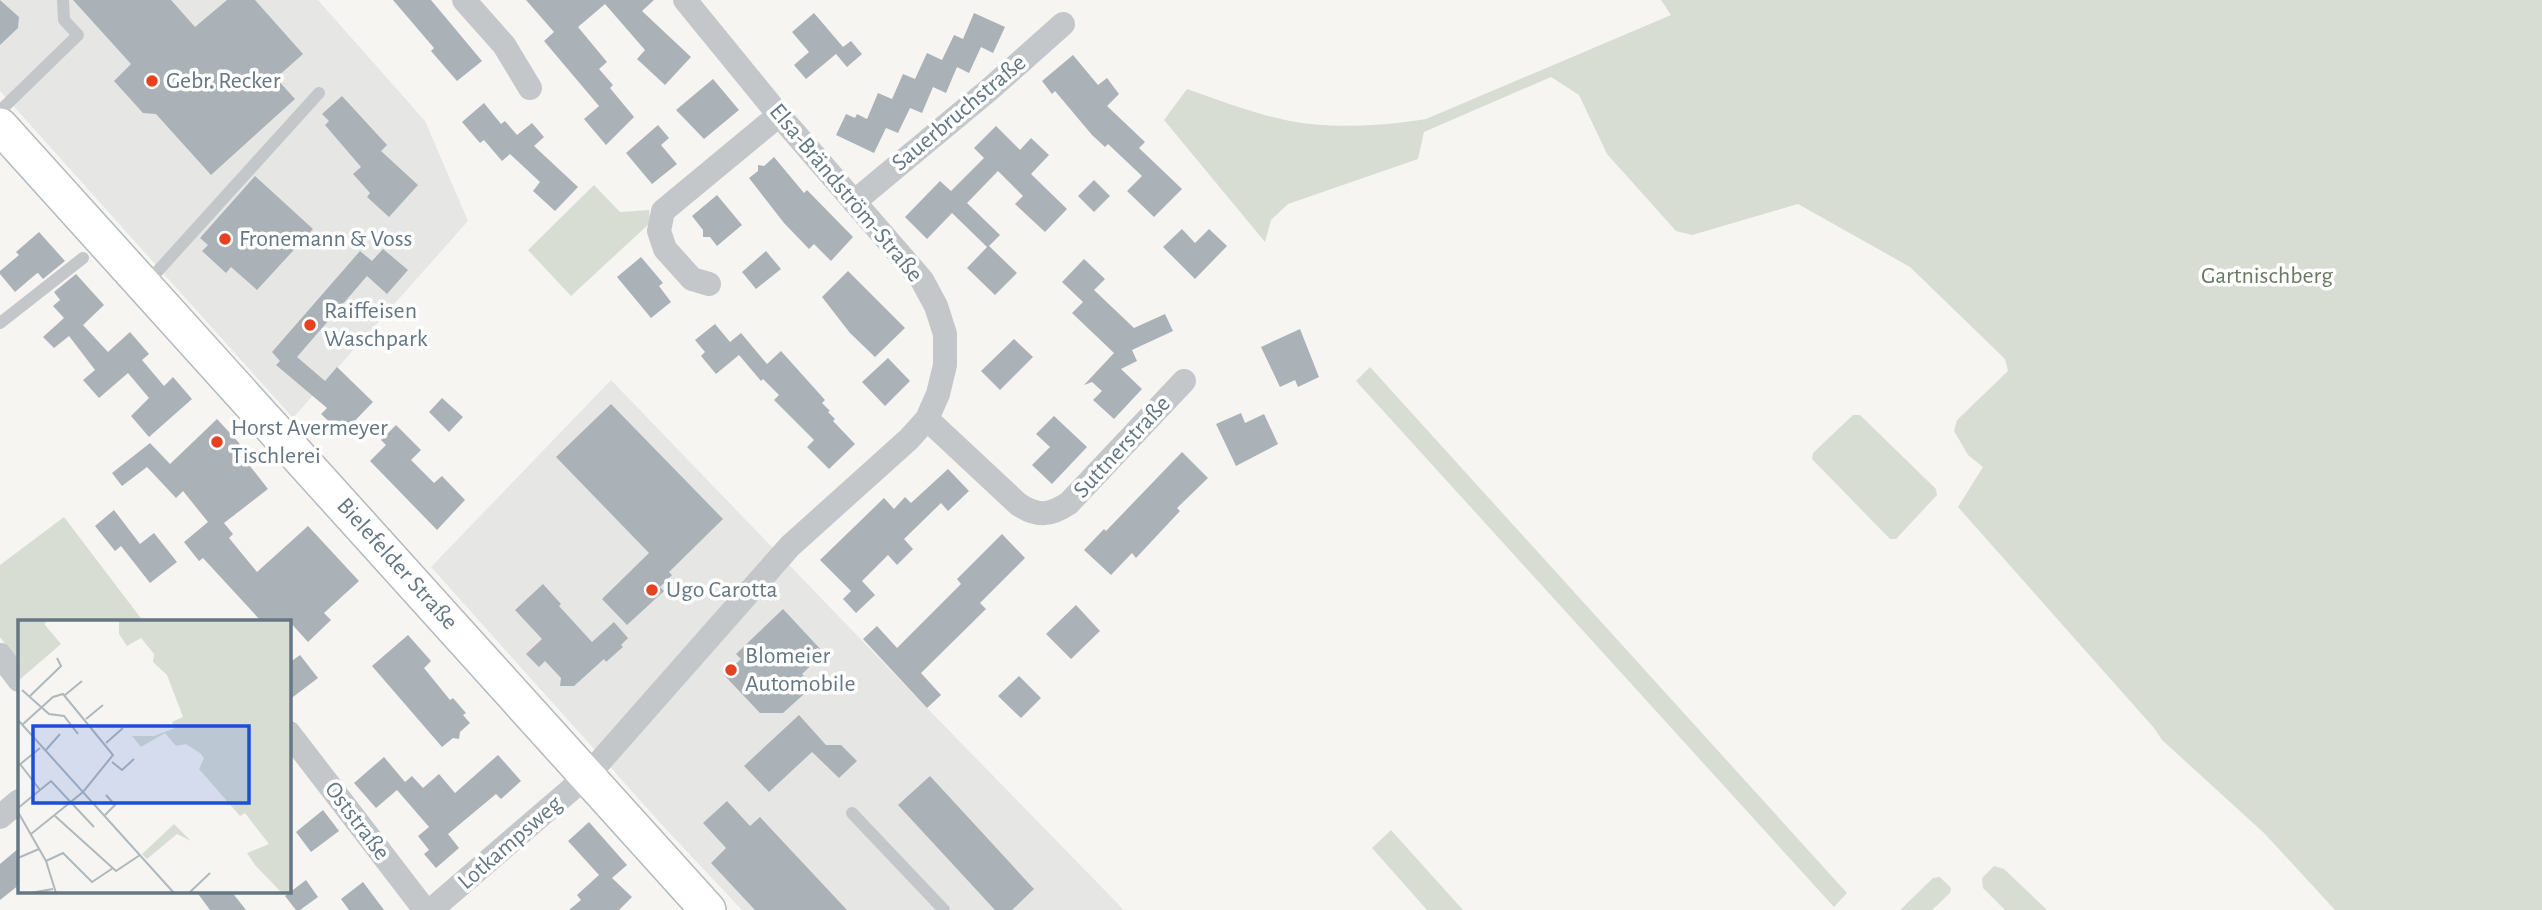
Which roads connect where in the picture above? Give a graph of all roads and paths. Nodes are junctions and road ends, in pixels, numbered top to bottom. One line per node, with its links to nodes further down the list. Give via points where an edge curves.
1 (63, 0): 7 (lane, via 64,20 78,35)
2 (464, 0): 5 (street, via 504,45)
3 (685, 0): 8 (street, Elsa-Brändström-Straße)
4 (1063, 24): 10 (street, Sauerbruchstraße)
5 (530, 88)
6 (320, 93): 13 (lane)
7 (0, 111)
8 (779, 115): 10 (street, Elsa-Brändström-Straße); 12 (street, via 663,211 659,231 665,249 692,279)
9 (0, 126): 13 (street, Bielefelder Straße)
10 (854, 202): 16 (street, Elsa-Brändström-Straße, via 922,280 936,306 945,334 945,365)
11 (83, 258): 14 (lane)
12 (709, 284)
13 (144, 287): 20 (street, Bielefelder Straße)
14 (0, 323)
15 (1184, 381): 16 (street, Suttnerstraße, via 1069,503 1043,515 1018,504)
16 (927, 419): 20 (street, Elsa-Brändström-Straße, via 790,545)
17 (0, 655): 18 (street)
18 (18, 679)
19 (290, 734): 24 (street, Oststraße)
20 (588, 775): 25 (street, Lotkampsweg); 26 (street, Bielefelder Straße)
21 (18, 802): 23 (street)
22 (852, 813): 27 (lane)
23 (0, 817)
24 (425, 910)
25 (431, 910)
26 (708, 910)
27 (944, 910)

